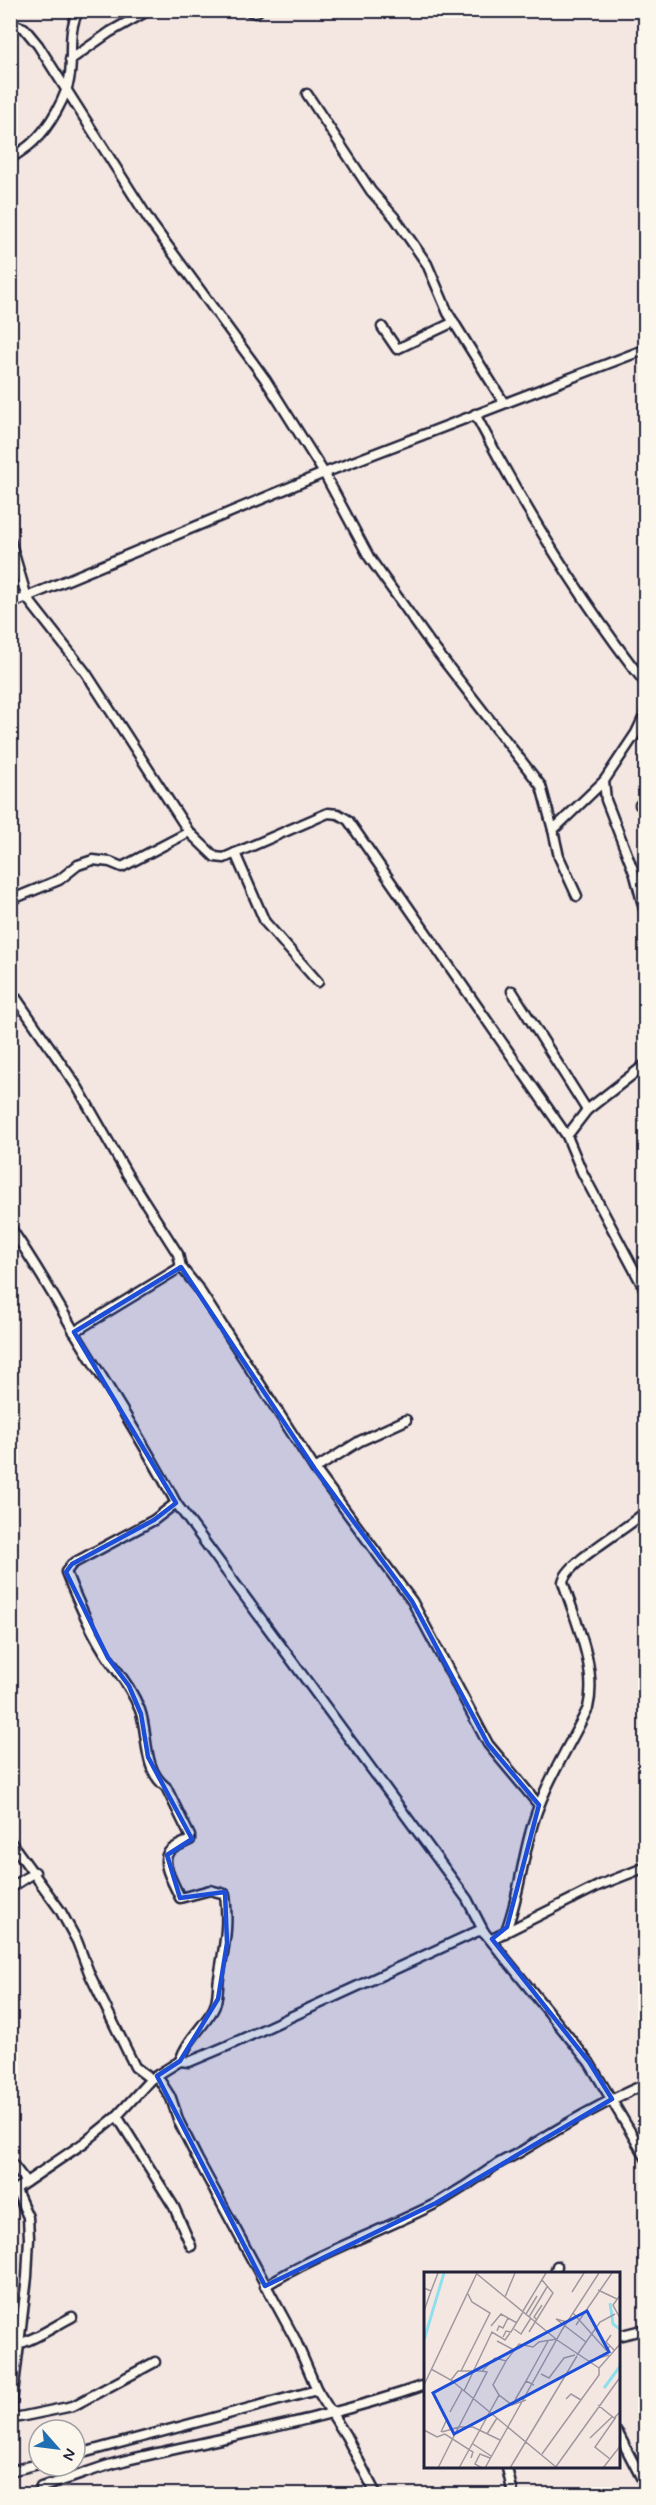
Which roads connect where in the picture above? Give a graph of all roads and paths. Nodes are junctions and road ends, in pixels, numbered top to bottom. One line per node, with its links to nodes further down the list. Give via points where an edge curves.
1 (79, 10): 6 (street, via 74,19)
2 (149, 10): 6 (street)
3 (247, 10): 4 (street)
4 (259, 10)
5 (10, 23): 7 (street, via 24,28)
6 (70, 60): 7 (street)
7 (66, 87): 9 (street, via 61,104 34,141); 15 (street, via 151,223 265,378)
8 (307, 94): 10 (street, via 371,191 427,264)
9 (10, 159)
10 (454, 322): 11 (street, via 397,349); 13 (street)
11 (382, 327)
12 (645, 348): 13 (street)
13 (504, 403): 14 (street)
14 (475, 414): 15 (street); 19 (street, via 514,489 566,574)
15 (324, 473): 17 (street); 22 (street, via 369,557 541,786)
16 (10, 540): 17 (street)
17 (27, 598): 18 (street); 23 (street, via 86,673)
18 (10, 604)
19 (645, 684)
20 (645, 712): 21 (street)
21 (604, 782): 22 (street); 27 (street, via 606,800 635,875)
22 (553, 830): 25 (street, via 559,857)
23 (189, 832): 24 (street, via 215,858); 26 (street, via 122,867 93,860 78,865 60,880)
24 (235, 853): 28 (street, via 265,922); 33 (street, via 328,813 348,820)
25 (577, 896)
26 (10, 900)
27 (645, 917)
28 (318, 982)
29 (512, 991): 32 (street)
30 (16, 998): 35 (street, via 78,1088 178,1254)
31 (645, 1064): 32 (street)
32 (587, 1110): 33 (street)
33 (567, 1136): 36 (street)
34 (10, 1227): 37 (street)
35 (181, 1267): 37 (street); 39 (street)
36 (645, 1292)
37 (75, 1332): 40 (street)
38 (406, 1420): 39 (street, via 360,1441)
39 (315, 1469): 42 (street, via 412,1601 488,1744)
40 (176, 1503): 47 (street, via 460,1890); 50 (street, via 154,1520 72,1563 66,1572 108,1658 129,1686 141,1714 148,1758 190,1836 190,1840 166,1856 180,1898 210,1890 225,1894 227,1943 218,1999)
41 (645, 1511): 42 (street, via 564,1575 591,1674 592,1692 588,1708)
42 (539, 1805): 48 (street)
43 (10, 1841): 45 (street)
44 (645, 1867): 48 (street)
45 (35, 1872): 46 (street); 51 (street, via 77,1941 135,2067)
46 (10, 1888)
47 (484, 1932): 49 (street); 50 (street, via 478,1931 227,2046)
48 (505, 1933): 49 (street)
49 (492, 1939): 53 (street, via 589,2062)
50 (180, 2061): 51 (street)
51 (159, 2075): 54 (street); 60 (street, via 197,2158)
52 (645, 2084): 53 (street)
53 (612, 2099): 55 (street); 60 (street, via 493,2167 471,2184)
54 (117, 2116): 57 (street); 59 (street, via 174,2207)
55 (645, 2158)
56 (10, 2161): 57 (street)
57 (26, 2182): 58 (street)
58 (13, 2192): 64 (street, via 28,2217 29,2238)
59 (191, 2246)
60 (265, 2286): 67 (street, via 295,2339)
61 (72, 2317): 64 (street, via 31,2341)
62 (645, 2329): 63 (street)
63 (620, 2335)
64 (18, 2344): 69 (street)
65 (154, 2362): 69 (street, via 73,2406)
66 (424, 2385): 68 (street)
67 (317, 2390): 68 (street); 71 (street)
68 (331, 2412): 76 (street, via 120,2462 41,2487); 77 (street)
69 (10, 2419)
70 (620, 2437): 75 (street)
71 (87, 2452)
72 (27, 2467): 74 (street)
73 (507, 2469): 78 (street)
74 (10, 2471)
75 (645, 2487)
76 (43, 2494)
77 (376, 2494)
78 (513, 2494)

